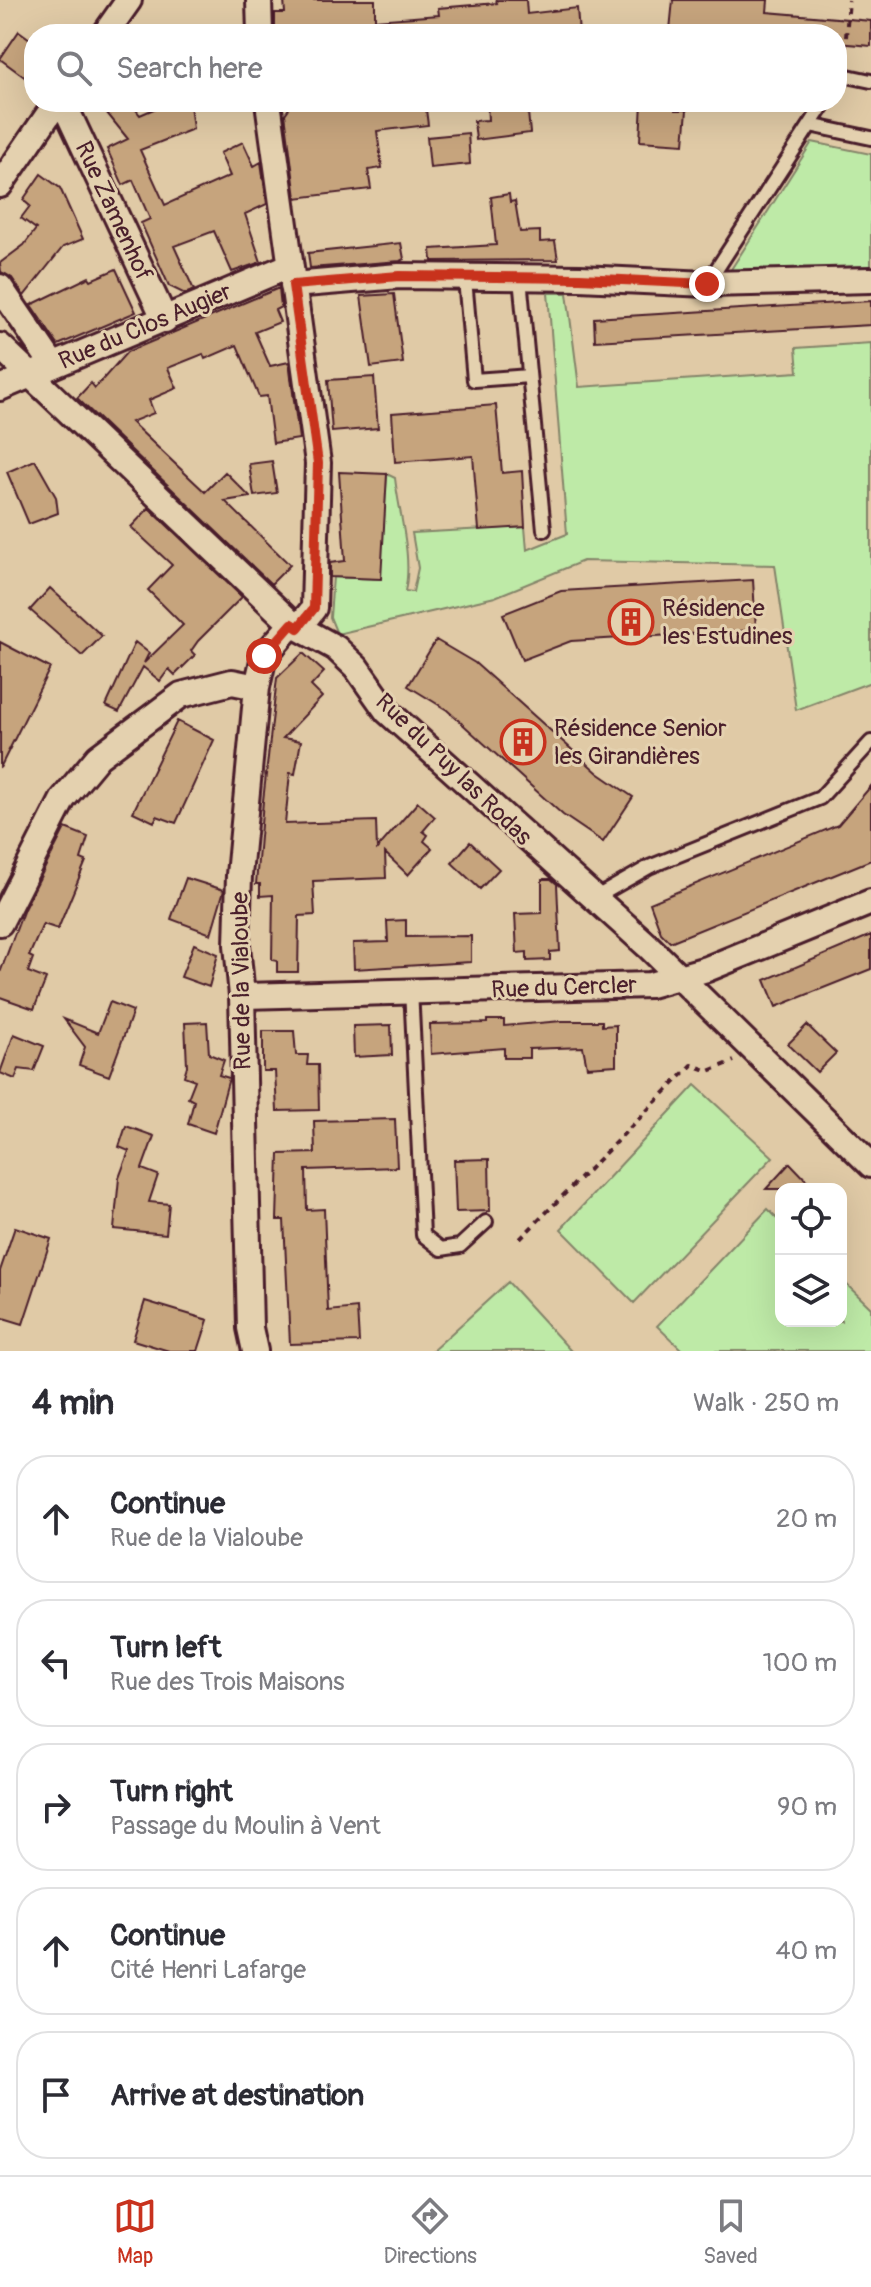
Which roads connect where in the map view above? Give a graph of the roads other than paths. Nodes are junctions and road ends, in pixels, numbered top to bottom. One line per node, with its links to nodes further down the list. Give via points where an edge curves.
1 (129, 0): 3 (street)
2 (259, 0): 4 (street)
3 (112, 24)
4 (260, 24)
5 (847, 76): 6 (lane)
6 (871, 81)
7 (53, 112): 13 (street)
8 (65, 112): 20 (street, Rue Zamenhof)
9 (269, 112): 14 (street, Rue de la Vialoube)
10 (818, 112): 11 (lane)
11 (810, 125): 12 (lane); 18 (lane)
12 (871, 138)
13 (0, 185)
14 (291, 276): 16 (street, Rue du Clos Augier); 20 (street, Rue du Clos Augier); 27 (street, Rue de la Vialoube, via 318,463 314,608)
15 (520, 278): 16 (street, Rue du Clos Augier); 18 (street, Rue du Clos Augier); 24 (lane)
16 (465, 279): 24 (lane, via 474,380)
17 (871, 280): 18 (street, Rue du Clos Augier)
18 (707, 284)
19 (0, 287): 22 (street)
20 (165, 320): 22 (street, Rue du Clos Augier)
21 (0, 346): 23 (street, Rue du Puy las Rodas)
22 (53, 365): 23 (street, Rue du Clos Augier)
23 (30, 375): 25 (street, Rue du Clos Augier); 27 (street, Rue du Puy las Rodas)
24 (529, 376): 26 (lane)
25 (0, 388)
26 (544, 530)
27 (295, 626): 28 (street, Rue de la Vialoube, via 264,656); 30 (street, Rue du Puy las Rodas, via 336,648 387,711)
28 (257, 687): 32 (street, via 232,682 181,695 98,757 63,799); 35 (street, Rue de la Vialoube, via 239,875)
29 (871, 742): 30 (lane, via 820,798 649,867)
30 (593, 899): 33 (street, Rue du Puy las Rodas)
31 (871, 902): 33 (street, Rue du Cercler)
32 (0, 923)
33 (679, 976): 34 (street, Rue du Cercler, via 650,985); 36 (street, Rue du Puy las Rodas)
34 (411, 989): 35 (street, Rue du Cercler); 37 (lane, via 423,1235 441,1249 460,1246)
35 (242, 996): 38 (street, Rue de la Vialoube, via 250,1328)
36 (871, 1165)
37 (486, 1222)
38 (255, 1351)

